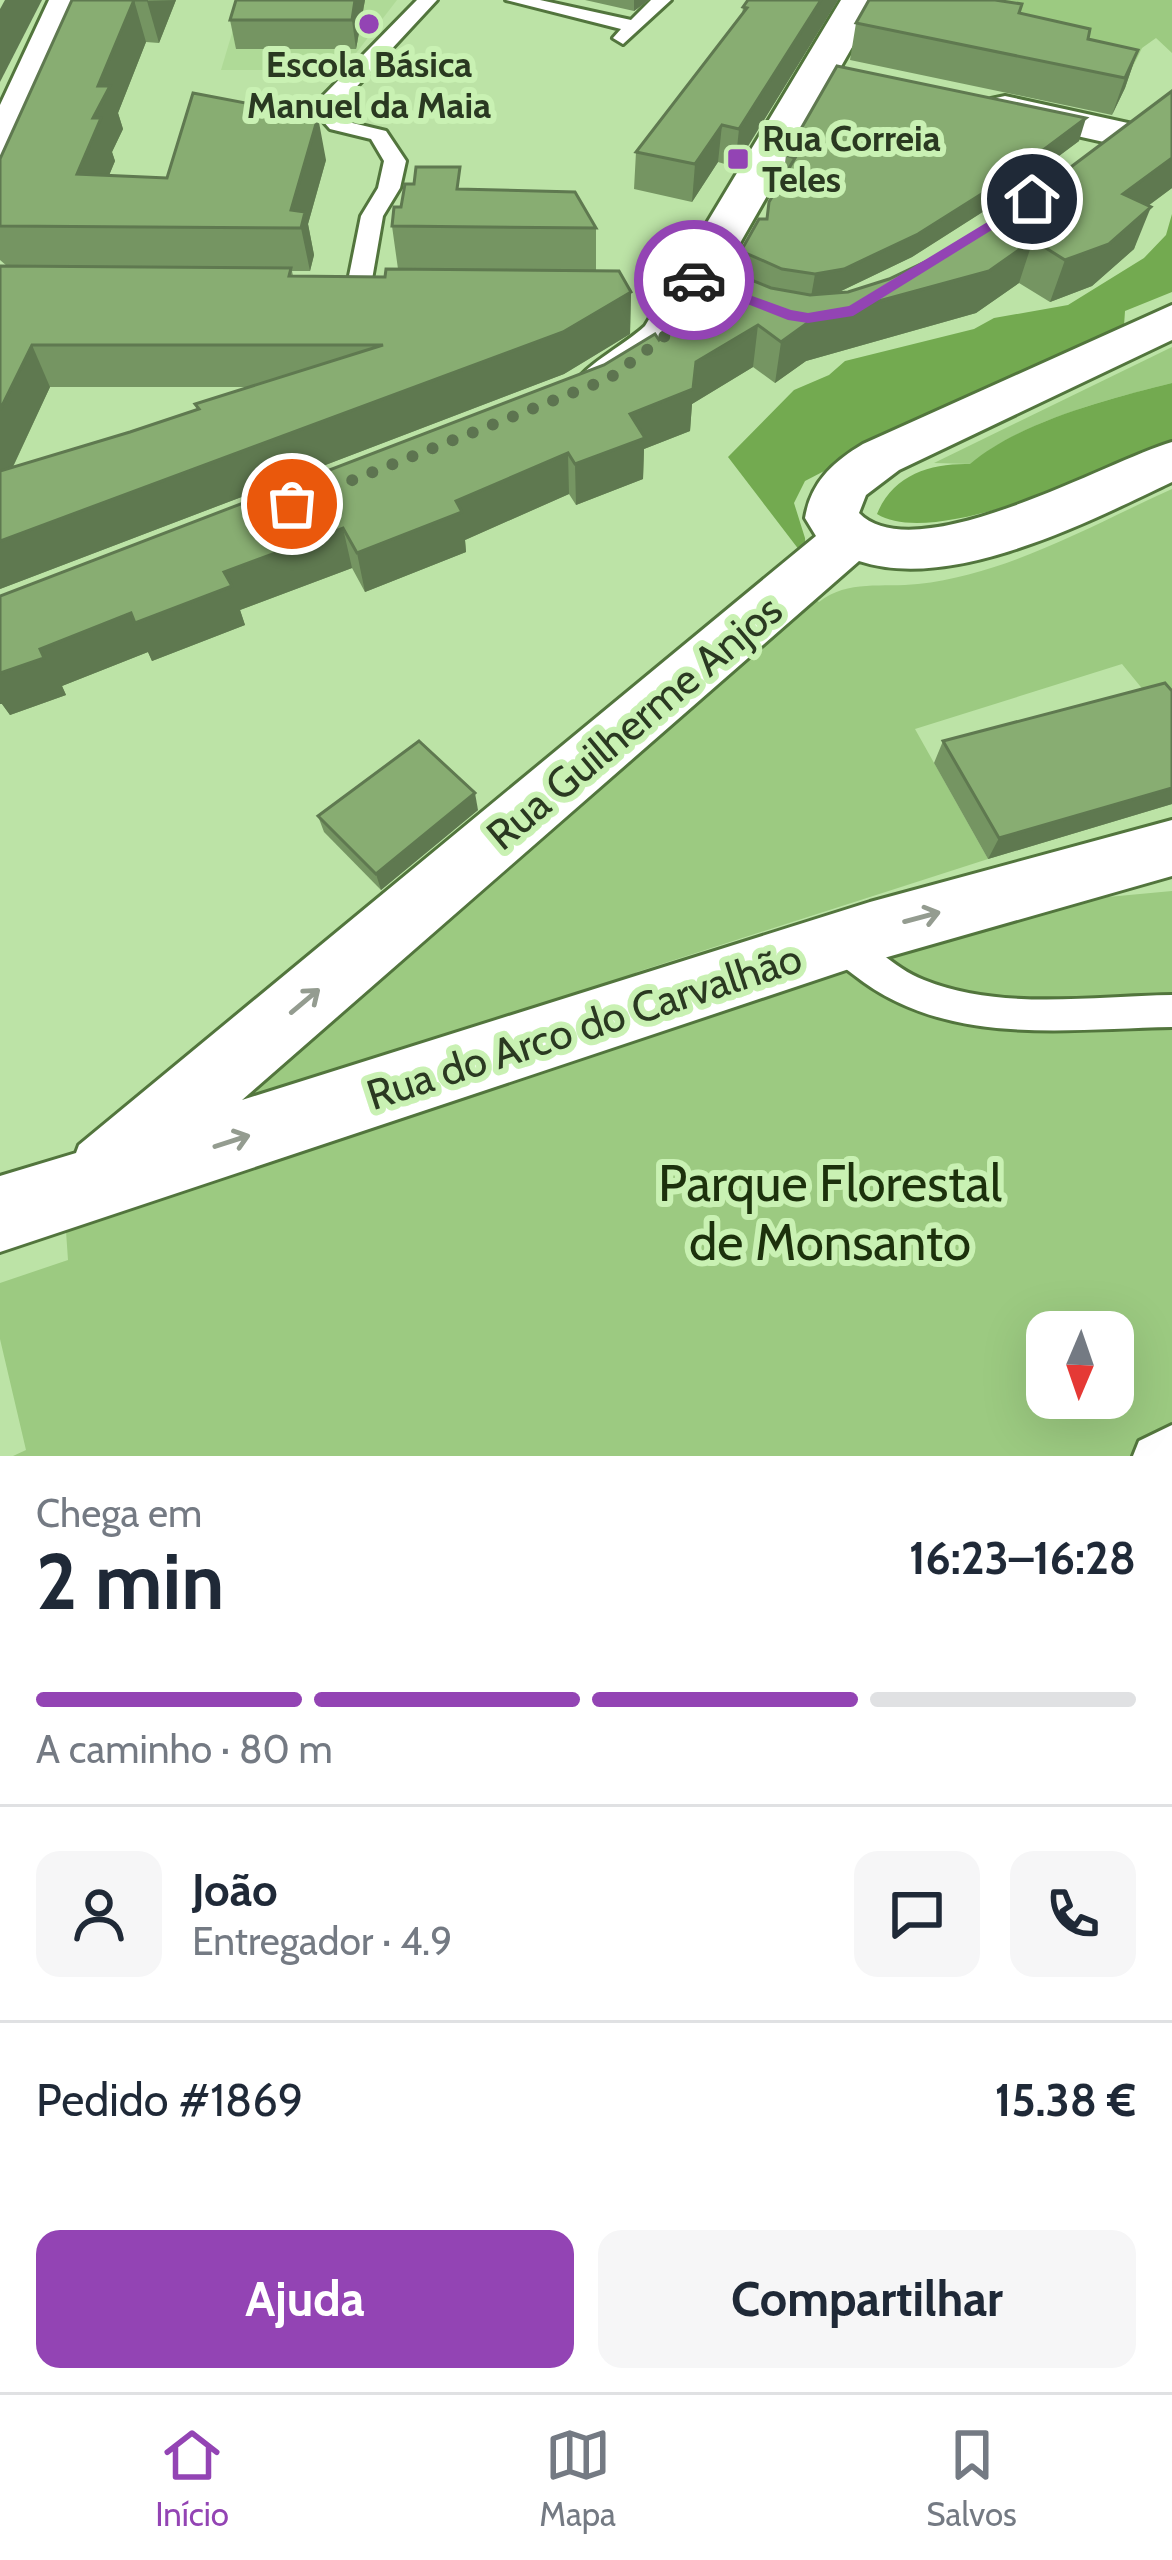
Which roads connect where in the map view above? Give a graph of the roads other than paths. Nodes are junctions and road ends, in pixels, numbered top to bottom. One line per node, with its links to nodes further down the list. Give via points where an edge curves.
1 (68, 0): 7 (street)
2 (428, 0): 11 (lane, via 324,111 337,125 379,134 395,160 371,216)
3 (514, 0): 4 (lane, via 628,32)
4 (662, 0)
5 (860, 0): 9 (street, via 836,74)
6 (957, 97): 8 (street, via 1137,121)
7 (0, 150)
8 (1083, 164)
9 (691, 286): 12 (street); 13 (street); 15 (street, via 652,349)
10 (310, 291): 11 (street)
11 (380, 291)
12 (628, 293)
13 (743, 297)
14 (1172, 321): 17 (street, via 850,477 834,496 832,518)
15 (562, 399)
16 (1172, 460): 17 (street, via 1039,518 957,542 896,549)
17 (850, 538): 21 (street, Rua Guilherme Anjos, one-way to 17)
18 (1172, 848): 19 (street, Rua do Arco do Carvalhão, one-way to 18)
19 (838, 942): 20 (lane, via 893,983 957,1008 1018,1015); 21 (street, Rua do Arco do Carvalhão, one-way to 19)
20 (1172, 1011)
21 (88, 1186): 22 (street, Rua do Arco do Carvalhão)
22 (0, 1214)
23 (1172, 1446): 24 (lane)
24 (1154, 1456)

